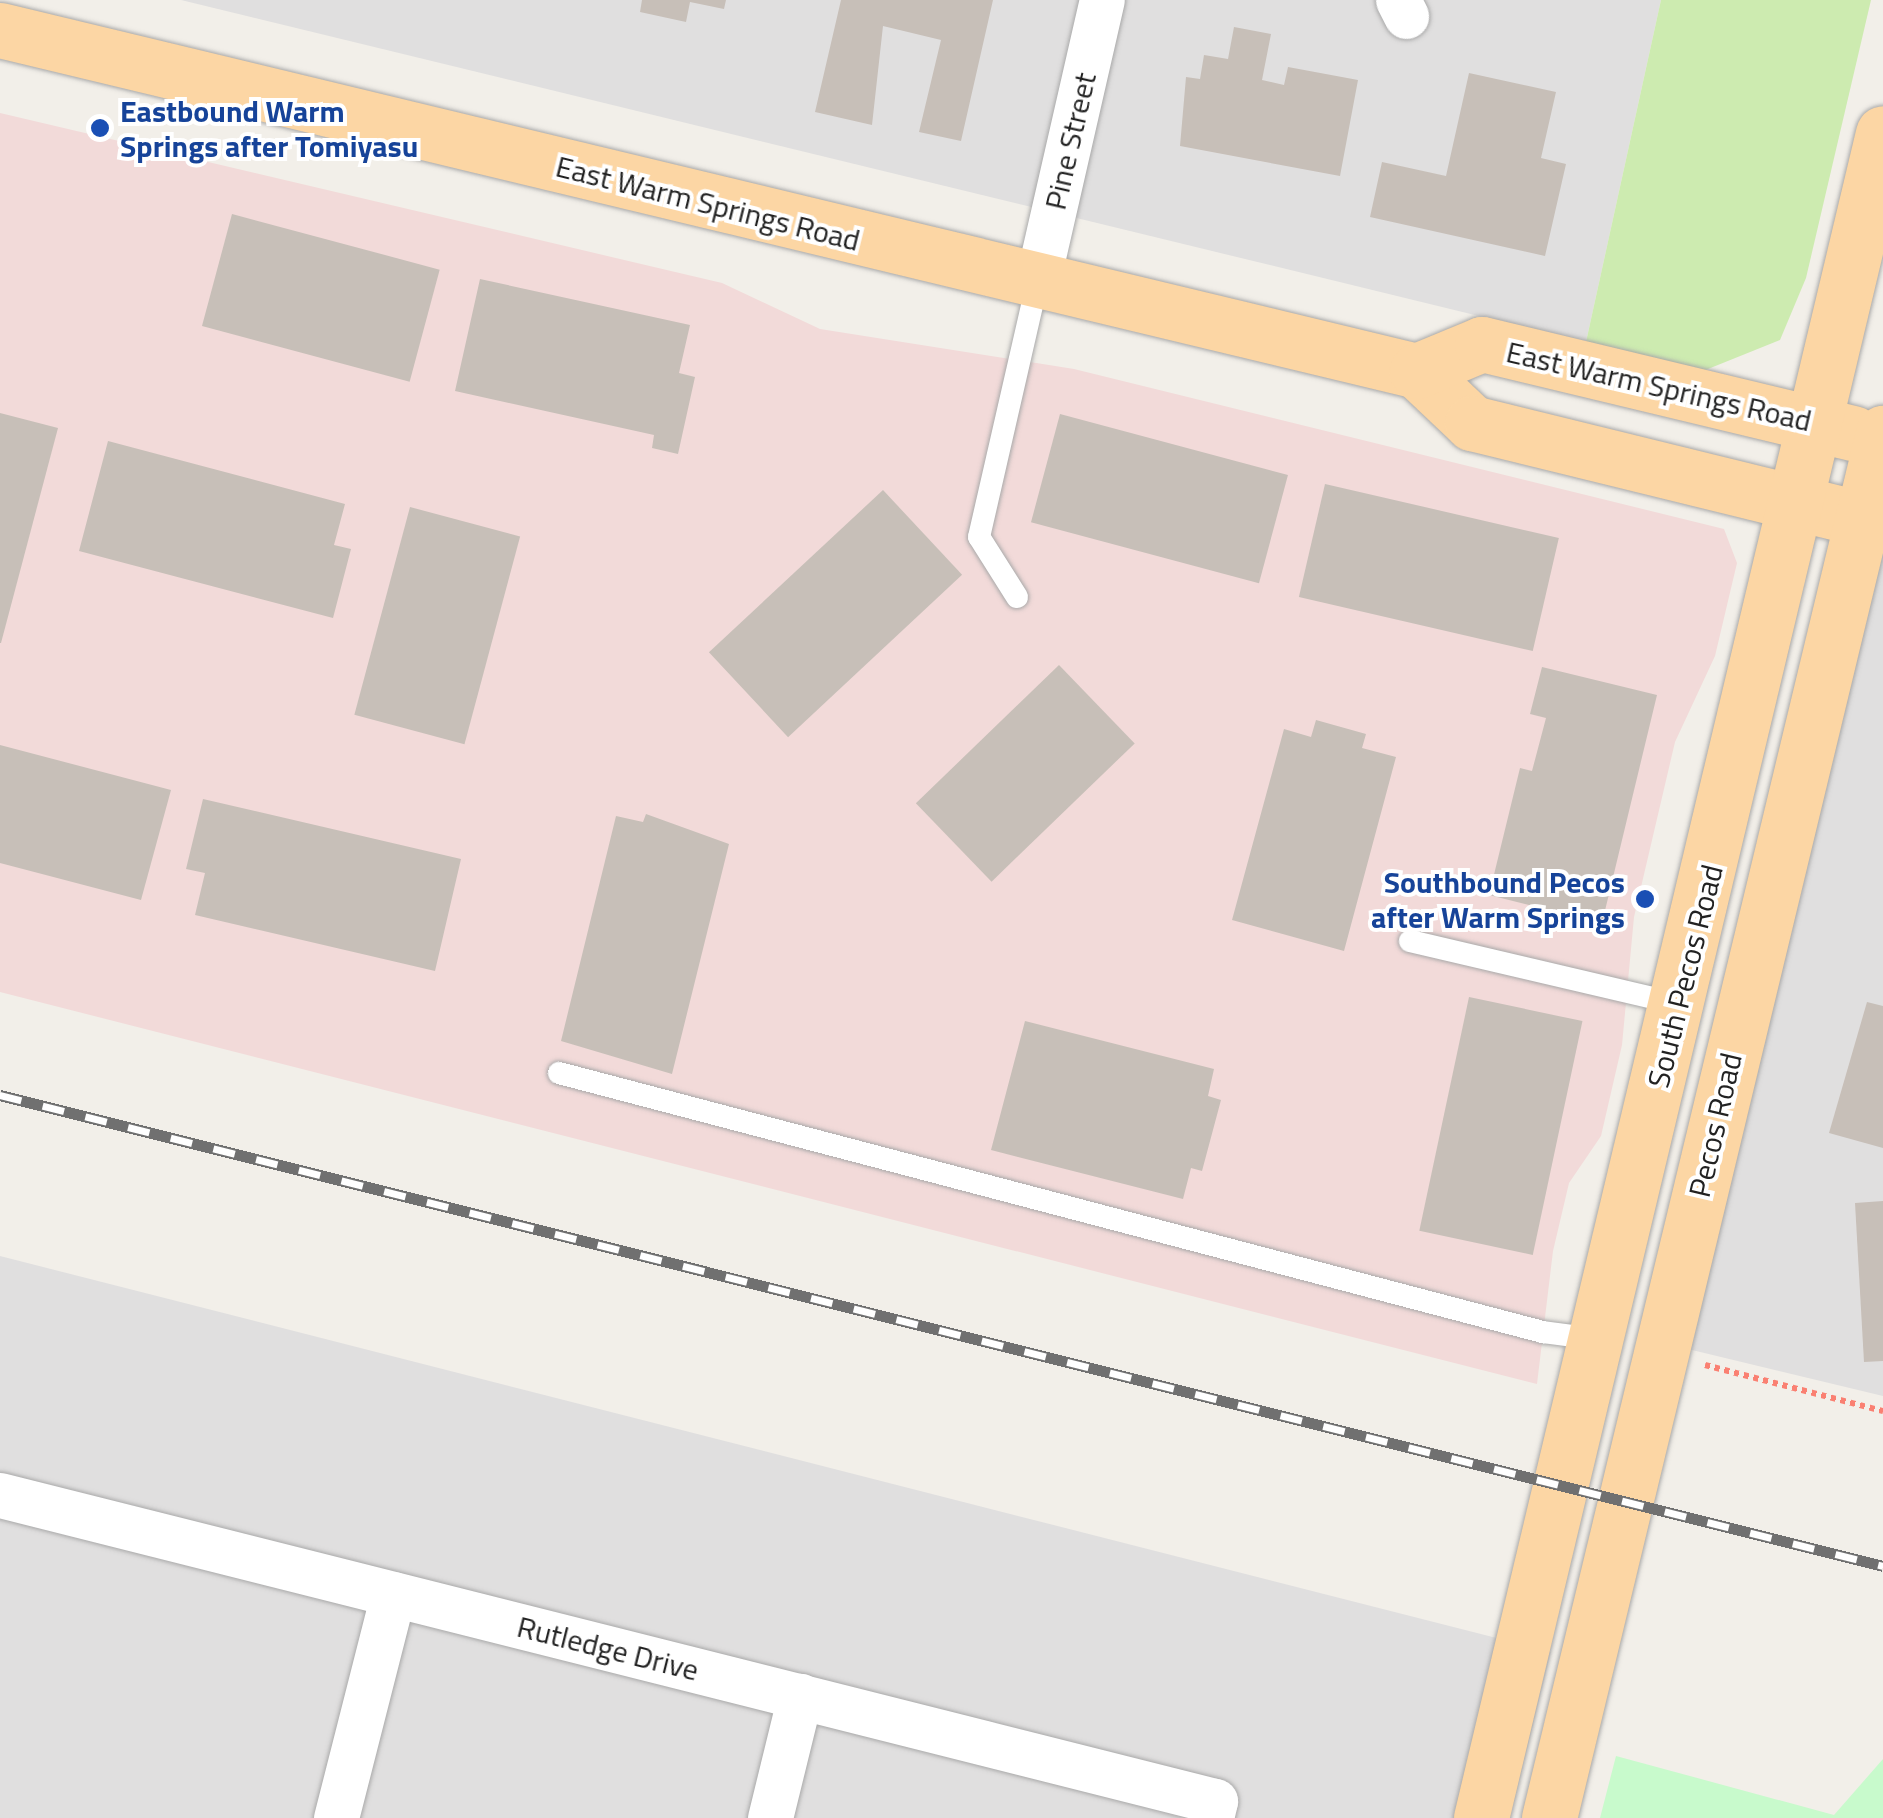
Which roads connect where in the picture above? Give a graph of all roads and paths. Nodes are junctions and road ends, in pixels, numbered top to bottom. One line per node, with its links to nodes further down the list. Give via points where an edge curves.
1 (1102, 0): 4 (street, Pine Street)
2 (0, 30): 4 (main road, East Warm Springs Road)
3 (1883, 133): 6 (main road, South Pecos Road)
4 (1037, 283): 5 (main road, East Warm Springs Road); 8 (lane, via 979,537)
5 (1417, 371): 6 (main road, East Warm Springs Road, via 1482,344); 7 (main road, via 1472,423)
6 (1862, 433): 7 (main road, South Pecos Road)
7 (1843, 513): 10 (main road, South Pecos Road); 22 (main road, Pecos Road)
8 (1017, 598)
9 (1410, 941): 10 (lane)
10 (1679, 1004): 12 (main road, South Pecos Road)
11 (560, 1073): 12 (lane, via 1543,1332)
12 (1596, 1339): 21 (main road, South Pecos Road)
13 (1704, 1365): 14 (path)
14 (1883, 1411)
15 (0, 1495): 16 (street, Rutledge Drive)
16 (393, 1594): 17 (street, Rutledge Drive); 19 (street)
17 (800, 1696): 18 (street, Rutledge Drive); 20 (street)
18 (1213, 1810)
19 (336, 1818)
20 (770, 1818)
21 (1481, 1818)
22 (1549, 1818)

